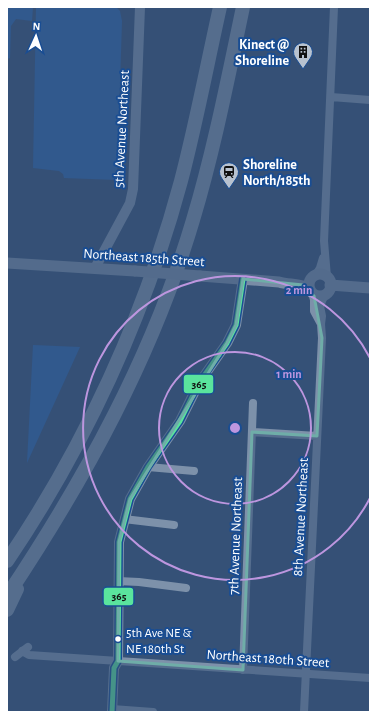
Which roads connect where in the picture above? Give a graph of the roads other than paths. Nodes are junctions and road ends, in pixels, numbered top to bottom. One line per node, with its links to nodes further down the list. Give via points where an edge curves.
1 (140, 7): 9 (street, 5th Avenue Northeast, via 133,189 130,203)
2 (220, 7): 24 (highway, via 181,181 141,302 88,421 51,490)
3 (243, 7): 25 (highway, via 203,184 193,221 163,305 107,431 72,495)
4 (334, 7): 5 (street, 8th Avenue Northeast)
5 (331, 97): 6 (street); 7 (street, 8th Avenue Northeast)
6 (370, 100)
7 (324, 256): 10 (street, 8th Avenue Northeast, via 320,268); 13 (street, 8th Avenue Northeast)
8 (7, 263): 9 (main road, Northeast 185th Street)
9 (95, 268): 11 (main road, Northeast 185th Street, bridge)
10 (313, 276): 12 (main road, Northeast 185th Street); 13 (main road, via 321,274); 15 (main road, via 309,283)
11 (243, 279): 12 (main road, Northeast 185th Street); 20 (street, via 236,325 199,383 169,439)
12 (279, 282): 15 (main road, Northeast 185th Street, via 303,285)
13 (327, 285): 14 (main road); 15 (main road, via 318,296); 16 (street, 8th Avenue Northeast, via 320,306)
14 (370, 288)
15 (311, 291): 16 (street, 8th Avenue Northeast, via 314,311)
16 (321, 324): 19 (street, 8th Avenue Northeast)
17 (253, 403): 18 (street, 7th Avenue Northeast)
18 (252, 432): 19 (street); 32 (street, 7th Avenue Northeast)
19 (317, 436): 33 (street, 8th Avenue Northeast)
20 (148, 467): 21 (street); 22 (street, via 130,499)
21 (194, 471)
22 (124, 519): 23 (street); 26 (street, via 119,542)
23 (174, 525)
24 (7, 561)
25 (30, 561): 28 (highway); 29 (highway)
26 (118, 582): 27 (street); 31 (street)
27 (186, 588)
28 (7, 596)
29 (7, 610)
30 (14, 657): 31 (street, Northeast 180th Street, via 25,649 29,655)
31 (118, 662): 32 (street, Northeast 180th Street); 35 (street, via 114,668)
32 (243, 670): 33 (street, Northeast 180th Street)
33 (305, 674): 34 (street, Northeast 180th Street); 37 (street, 8th Avenue Northeast)
34 (370, 678)
35 (112, 710): 36 (street)
36 (153, 712)
37 (304, 712)

